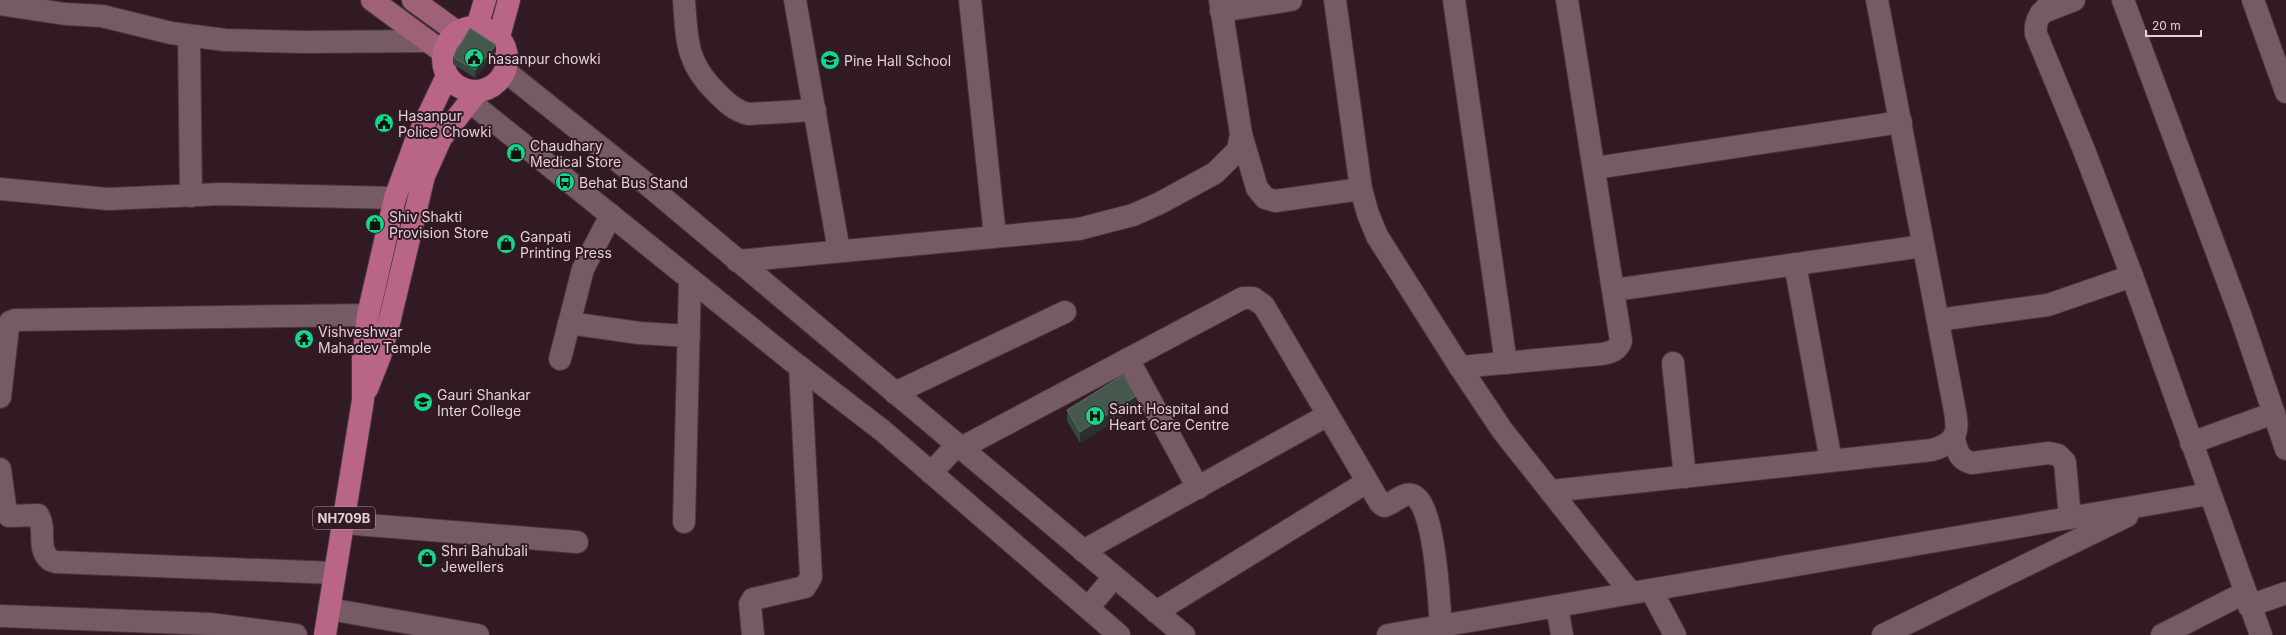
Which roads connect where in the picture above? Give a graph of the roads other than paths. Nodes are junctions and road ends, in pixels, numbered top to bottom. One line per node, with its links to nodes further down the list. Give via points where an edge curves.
1 (372, 0): 22 (main road)
2 (413, 0): 19 (main road)
3 (485, 0): 19 (highway)
4 (509, 0): 21 (highway)
5 (684, 0): 27 (street, via 690,55 701,76 729,105 748,114)
6 (795, 0): 27 (street)
7 (970, 0): 36 (street)
8 (1290, 0): 17 (street)
9 (1335, 0): 32 (street)
10 (1454, 0): 51 (street)
11 (1567, 0): 30 (street)
12 (1877, 0): 28 (street)
13 (2074, 0): 18 (street)
14 (2123, 0): 58 (street)
15 (2253, 0): 25 (street)
16 (0, 4): 20 (street, via 65,14 102,16)
17 (1221, 6): 29 (street)
18 (2046, 7): 41 (street, via 2035,24 2036,34)
19 (467, 30): 21 (highway, via 489,30); 22 (highway)
20 (189, 36): 22 (street, via 225,40); 33 (street)
21 (498, 37): 23 (highway, via 505,47)
22 (436, 47): 24 (highway)
23 (505, 71): 26 (highway, NH709B, via 499,81); 39 (street, via 648,185)
24 (447, 76): 26 (highway); 34 (highway, NH709B, via 415,143)
25 (2286, 92)
26 (474, 96): 35 (street); 57 (highway, NH709B, via 441,138 424,176 380,356)
27 (814, 110): 38 (street)
28 (1901, 122): 30 (street); 37 (street)
29 (1241, 134): 32 (street, via 1257,188 1265,198 1275,201); 36 (street, via 1238,150 1215,173 1160,204 1133,215 1079,229)
30 (1595, 168): 43 (street)
31 (0, 188): 33 (street, via 108,199)
32 (1362, 189): 54 (street, via 1377,236)
33 (191, 196): 34 (street, via 249,194)
34 (395, 198): 45 (highway, NH709B)
35 (611, 215): 42 (street); 47 (street, via 583,269)
36 (995, 236): 38 (street)
37 (1923, 246): 40 (street); 46 (street)
38 (839, 251): 39 (street)
39 (737, 261): 55 (street)
40 (1795, 264): 43 (street); 64 (street)
41 (2132, 276): 46 (street, via 2048,305); 61 (street)
42 (690, 279): 48 (street); 53 (street)
43 (1614, 290): 51 (street, via 1621,341 1619,347 1612,352)
44 (1065, 312): 55 (street)
45 (368, 315): 56 (street, via 15,320 10,322 8,328); 57 (highway, NH709B, via 363,358)
46 (1938, 320): 60 (street, via 1958,426)
47 (569, 323): 48 (street, via 639,333); 49 (street)
48 (689, 336): 73 (street)
49 (560, 359)
50 (1128, 359): 59 (street, via 1243,298 1253,298 1264,306); 63 (street); 68 (street)
51 (1506, 363): 54 (street)
52 (1674, 364): 66 (street)
53 (800, 367): 63 (street, via 856,410); 91 (street, via 811,577 805,587 753,599 750,604)
54 (1460, 367): 69 (street, via 1502,430)
55 (895, 393): 63 (street)
56 (0, 397)
57 (363, 400): 74 (highway, NH709B)
58 (2274, 413): 61 (street); 62 (street)
59 (1328, 415): 67 (street); 68 (street)
60 (1954, 439): 64 (street, via 1943,447 1932,450); 72 (street, via 1958,454 1964,461 1972,463 2049,453 2058,455 2065,462)
61 (2191, 443): 70 (street)
62 (2286, 449)
63 (947, 457): 76 (street); 82 (street)
64 (1831, 461): 66 (street)
65 (0, 469): 77 (street, via 6,513 9,516 38,515 42,524 43,549 50,560 56,562)
66 (1685, 477): 69 (street)
67 (1367, 482): 85 (street); 87 (street, via 1384,506 1409,494 1418,498 1426,511 1431,530)
68 (1198, 488): 76 (street)
69 (1551, 491): 79 (street)
70 (2209, 494): 71 (street); 81 (street)
71 (2150, 505): 72 (street); 97 (street)
72 (2070, 518): 79 (street)
73 (684, 522)
74 (343, 524): 75 (street); 77 (highway, NH709B)
75 (577, 542)
76 (1083, 551): 78 (street)
77 (335, 573): 84 (highway, NH709B)
78 (1111, 581): 82 (street); 85 (street)
79 (1641, 592): 83 (street); 96 (street)
80 (2286, 593): 81 (street)
81 (2247, 600): 98 (street); 99 (street)
82 (1090, 605): 92 (street)
83 (1557, 606): 87 (street); 95 (street)
84 (329, 609): 89 (highway, NH709B); 90 (street)
85 (1156, 612): 93 (street)
86 (0, 616): 88 (street, via 203,624)
87 (1441, 626): 94 (street)
88 (296, 635)
89 (325, 635)
90 (478, 635)
91 (753, 635)
92 (1119, 635)
93 (1184, 635)
94 (1388, 635)
95 (1562, 635)
96 (1675, 635)
97 (1883, 635)
98 (2162, 635)
99 (2261, 635)

